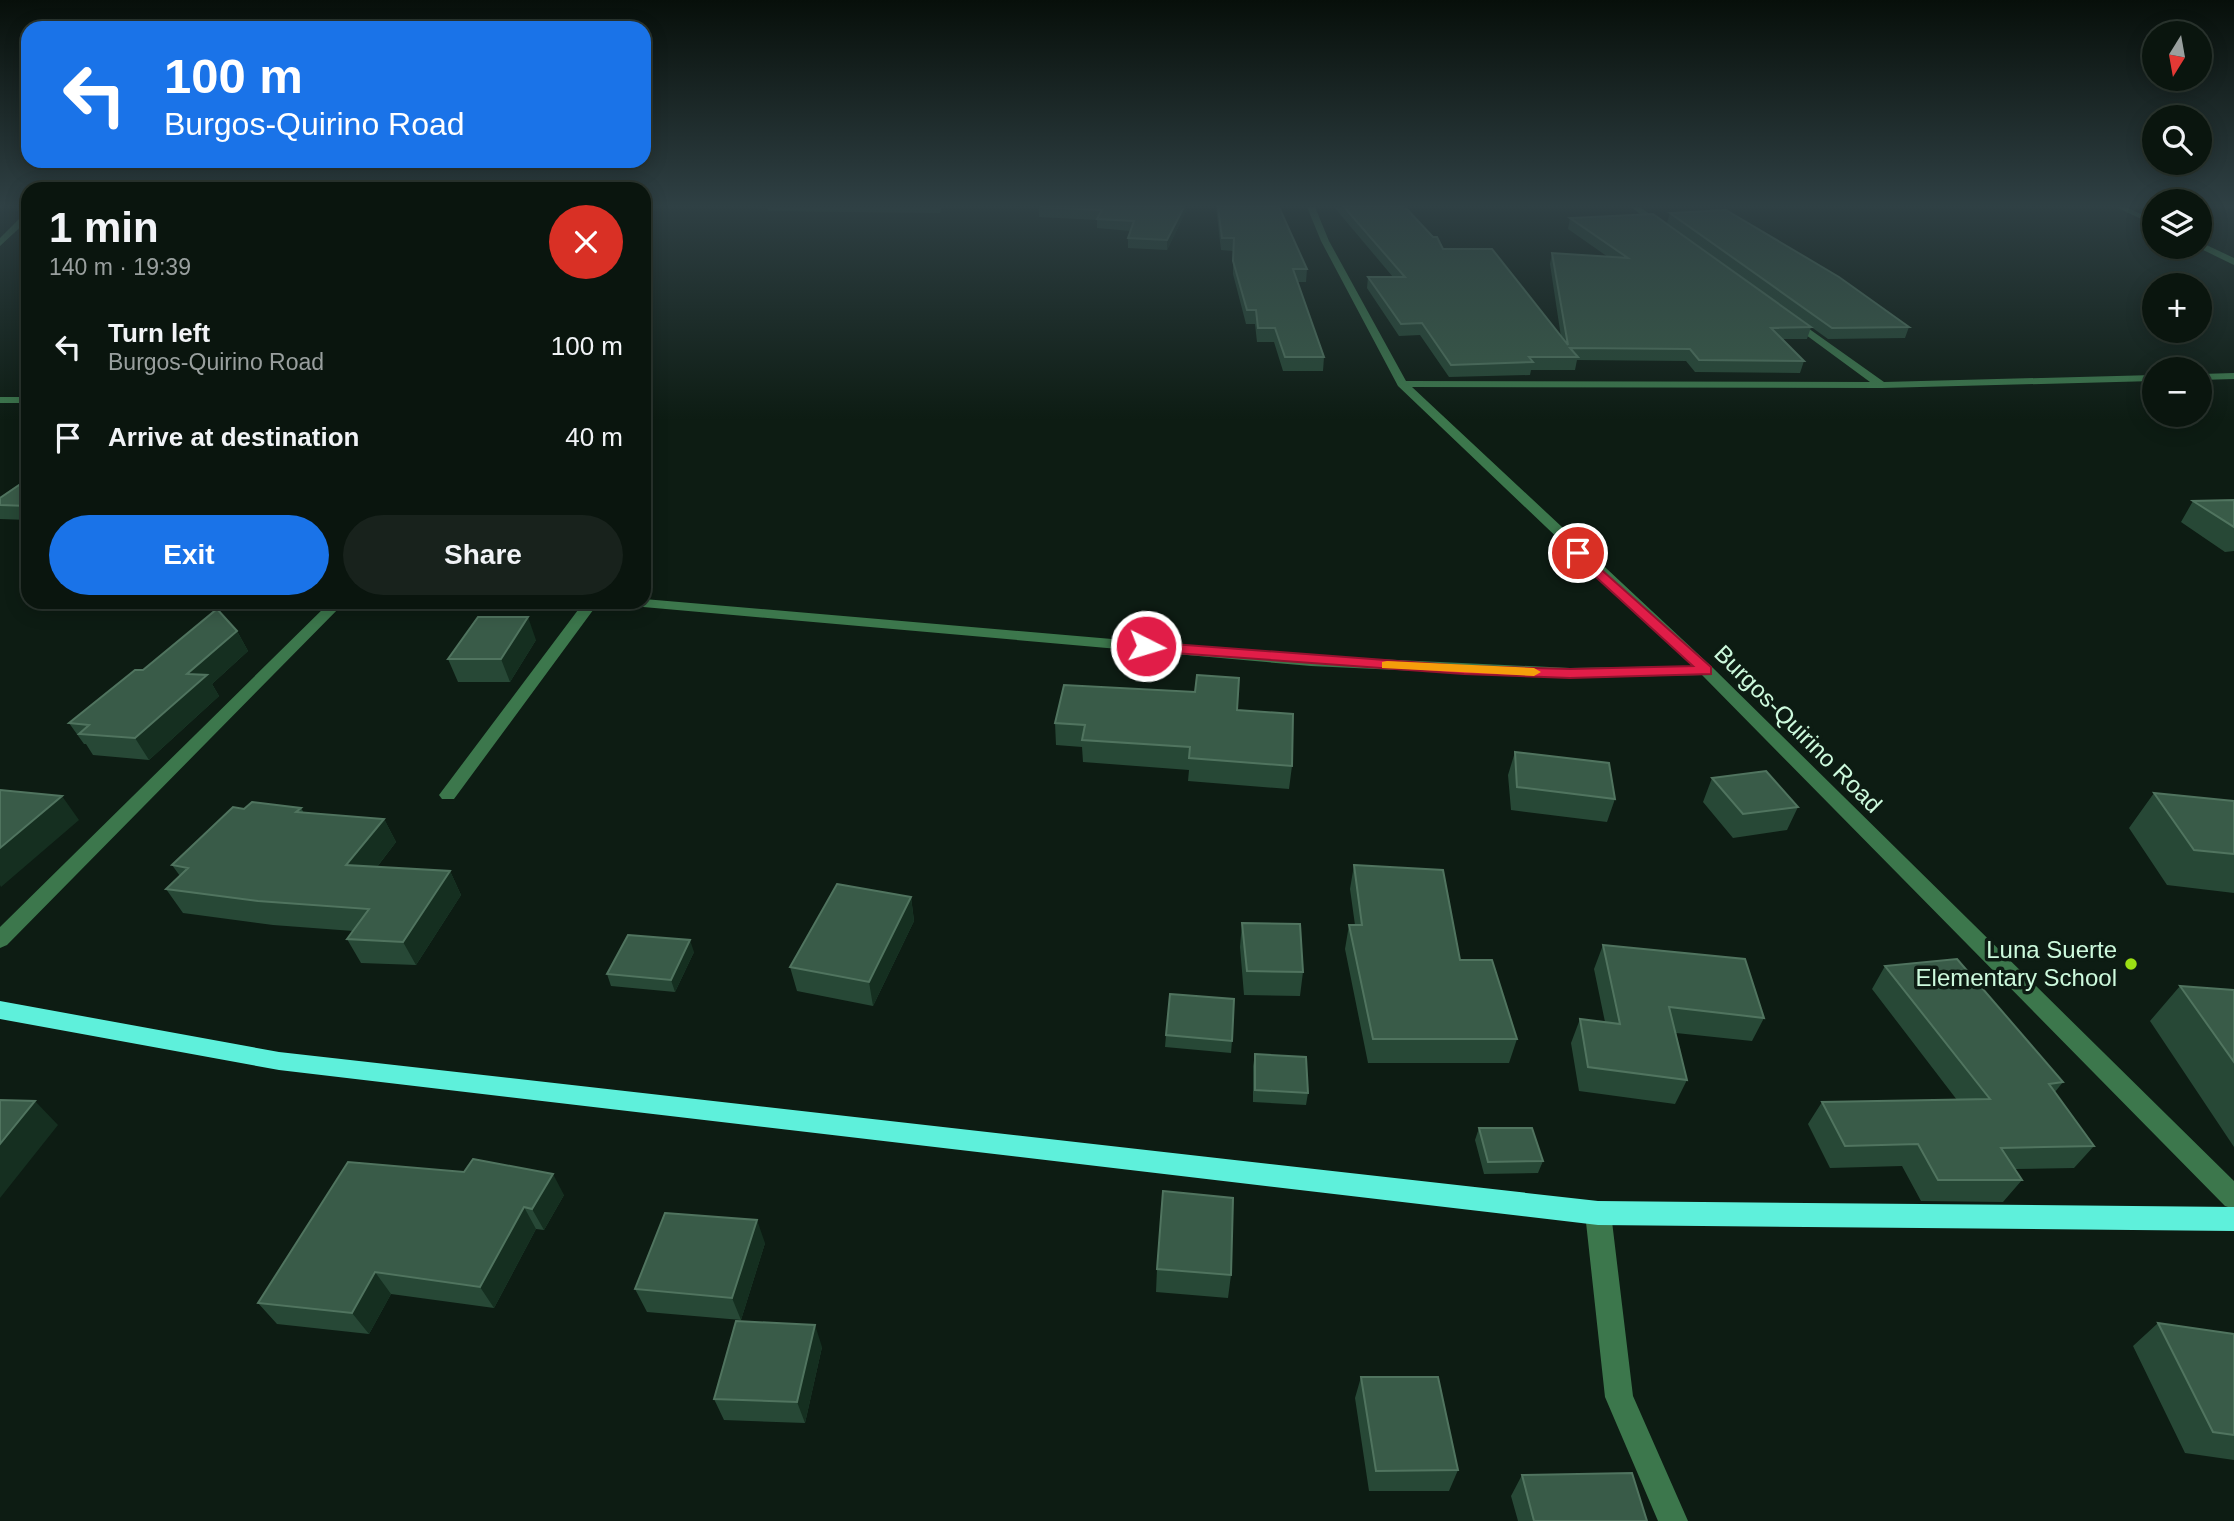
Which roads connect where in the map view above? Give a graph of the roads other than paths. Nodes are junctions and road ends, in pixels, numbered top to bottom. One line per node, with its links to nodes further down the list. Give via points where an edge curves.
1 (1345, 278): 6 (street, Burgos-Quirino Road)
2 (1781, 312): 7 (street)
3 (2234, 376): 4 (street)
4 (2212, 377)
5 (2142, 378): 7 (street)
6 (1402, 384): 7 (street); 13 (street, Burgos-Quirino Road)
7 (1882, 385)
8 (0, 400): 9 (street)
9 (21, 400)
10 (651, 604): 13 (street, via 1311,661 1570,673)
11 (331, 609): 15 (street)
12 (587, 609): 14 (street)
13 (1706, 670): 17 (street, Burgos-Quirino Road)
14 (449, 795)
15 (0, 940)
16 (0, 1010): 18 (main road, via 279,1061)
17 (2234, 1198)
18 (1598, 1213): 19 (main road); 20 (street, via 1619,1397)
19 (2234, 1219)
20 (1673, 1521)

